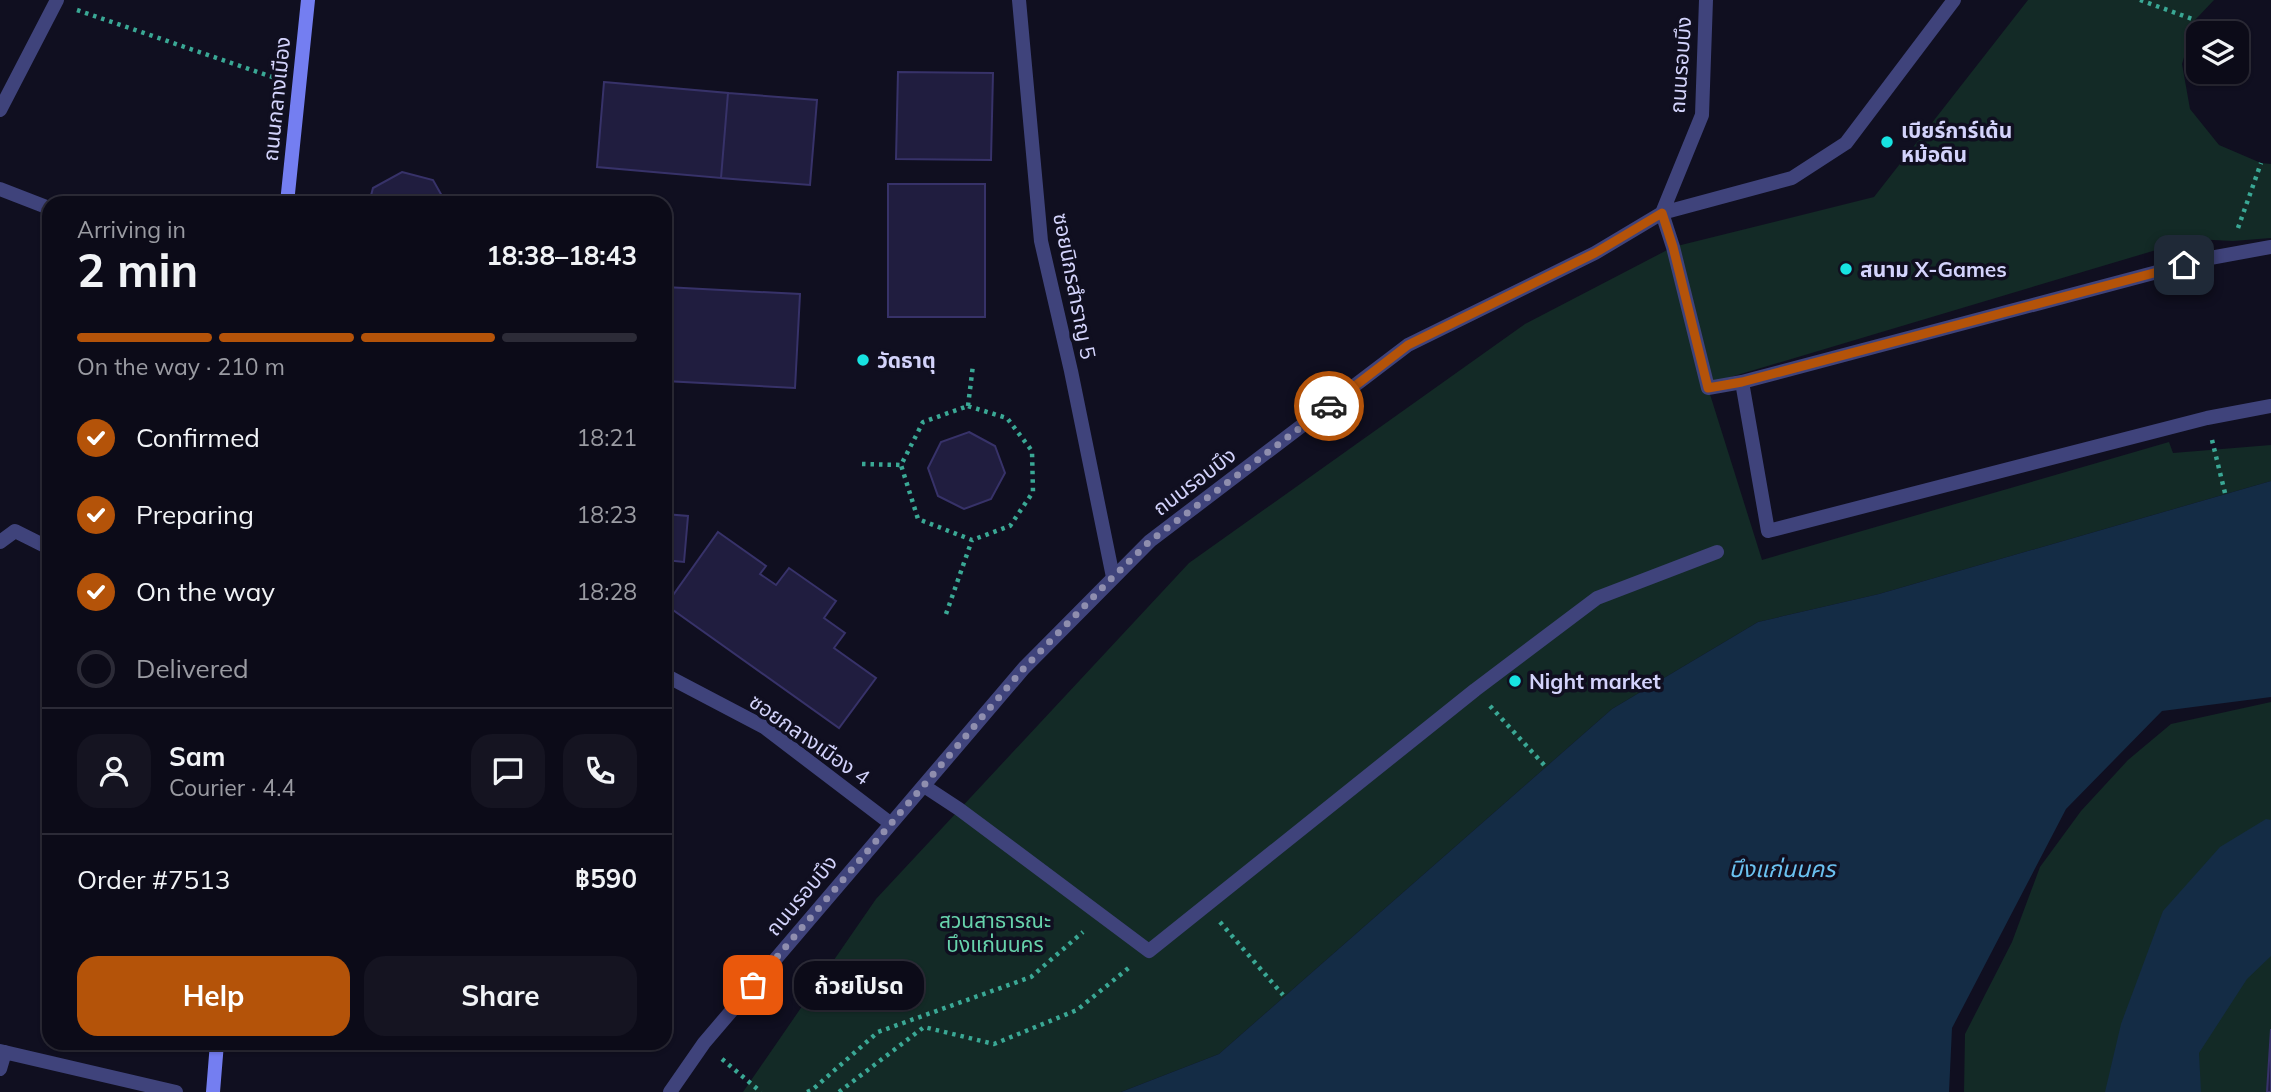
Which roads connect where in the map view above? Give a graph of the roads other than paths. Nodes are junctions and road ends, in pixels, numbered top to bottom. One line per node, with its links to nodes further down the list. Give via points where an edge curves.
1 (308, 0): 8 (main road, ถนนกลางเมือง)
2 (1019, 0): 17 (street, ซอยนิกรสำราญ 5, via 1041,241)
3 (1706, 0): 10 (street, ถนนรอบบึง, via 1702,115)
4 (1954, 0): 10 (street, via 1846,143 1792,178)
5 (57, 1): 6 (street)
6 (0, 110)
7 (0, 188): 9 (street)
8 (288, 196)
9 (42, 205)
10 (1662, 213): 12 (street, via 1708,388); 17 (street, ถนนรอบบึง, via 1595,253 1408,345 1150,541)
11 (2271, 247): 12 (street, via 2210,258)
12 (1742, 382): 13 (street, via 1768,531 2207,418)
13 (2271, 406)
14 (0, 542): 15 (street, via 15,531)
15 (42, 544)
16 (1717, 552): 19 (street, via 1597,598 1149,951)
17 (1113, 577): 19 (street, ถนนรอบบึง, via 1024,668)
18 (672, 680): 20 (street, ซอยกลางเมือง 4, via 764,727)
19 (924, 786): 20 (street, ถนนรอบบึง)
20 (890, 823): 26 (street, ถนนรอบบึง, via 704,1043)
21 (217, 1050): 25 (main road)
22 (3, 1051): 23 (street); 24 (street)
23 (0, 1069)
24 (176, 1092)
25 (213, 1092)
26 (670, 1092)

